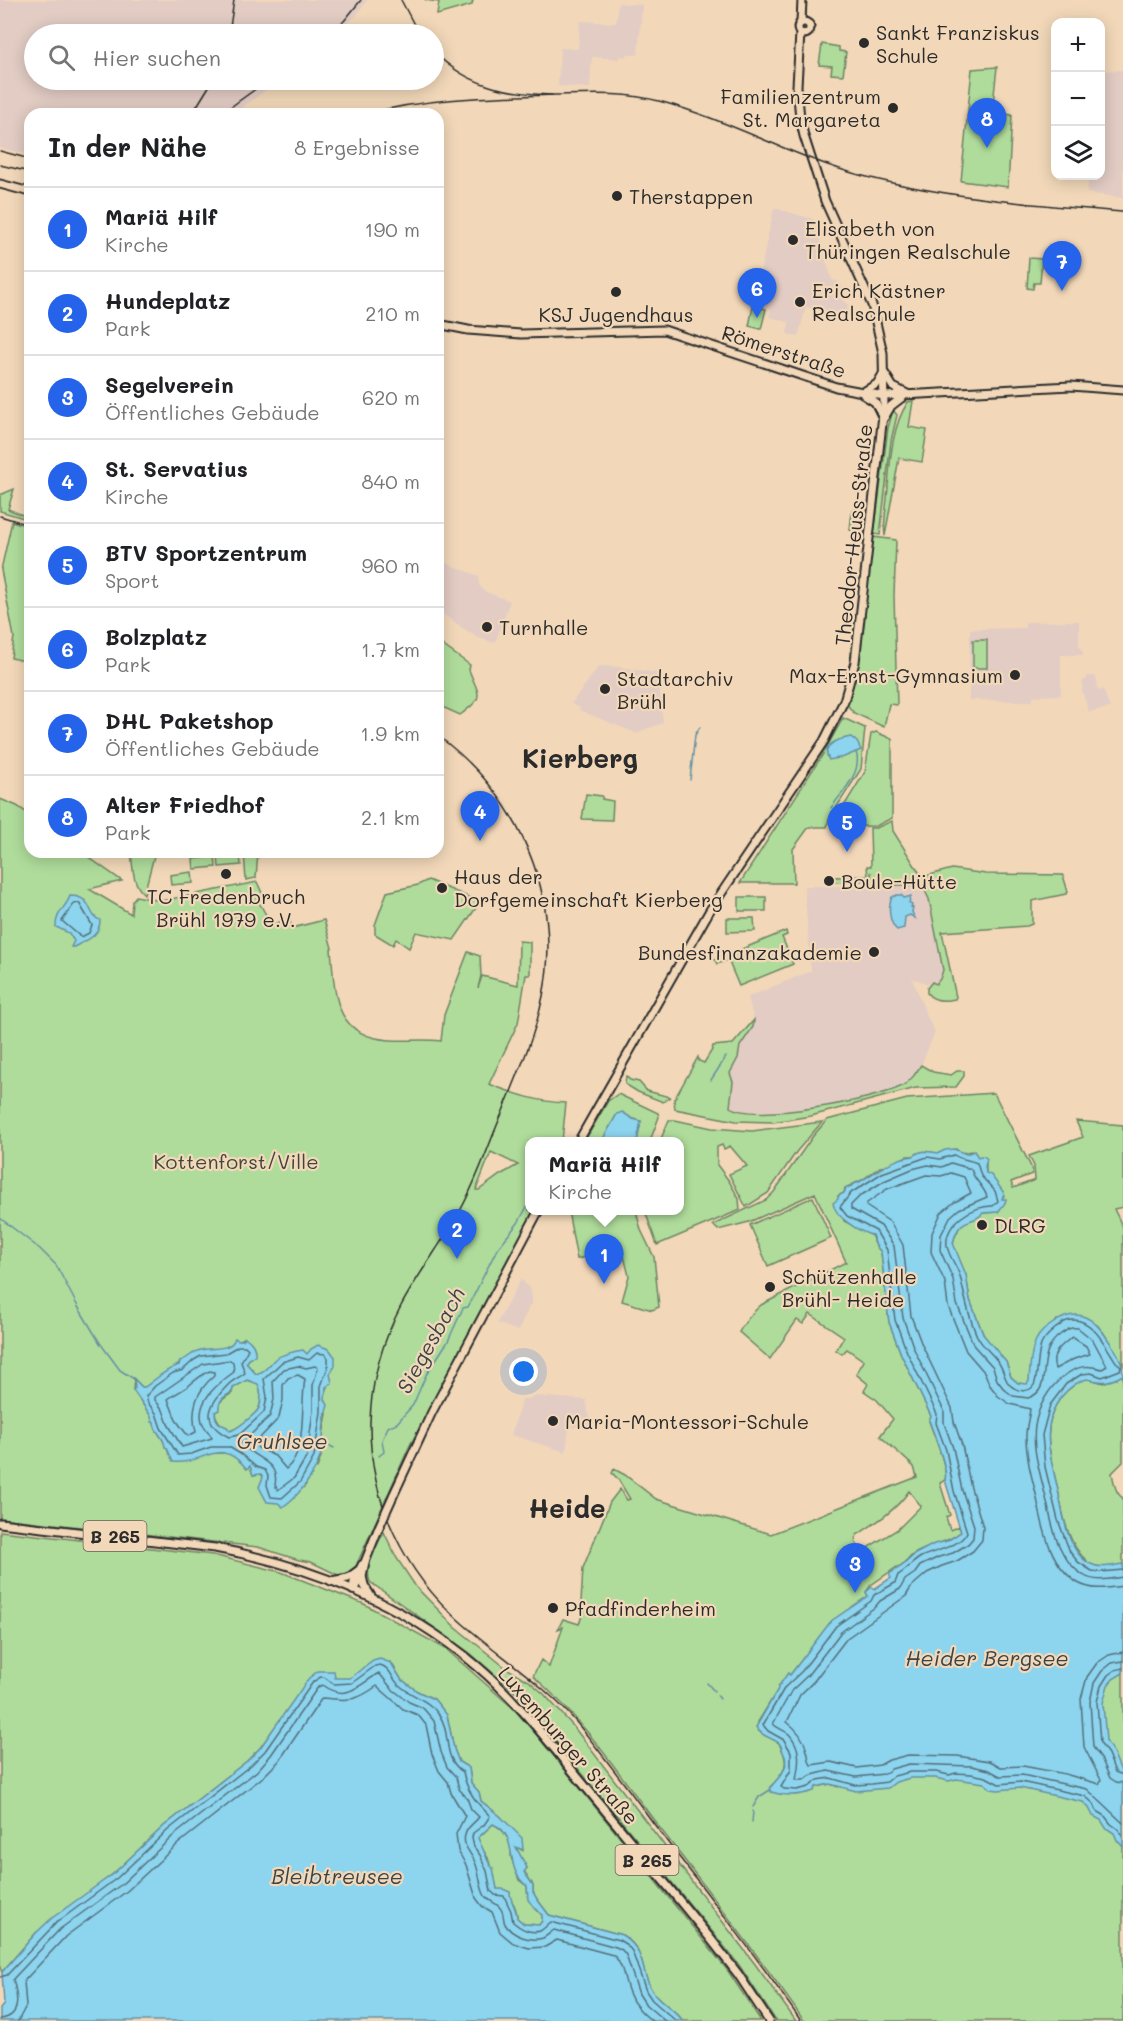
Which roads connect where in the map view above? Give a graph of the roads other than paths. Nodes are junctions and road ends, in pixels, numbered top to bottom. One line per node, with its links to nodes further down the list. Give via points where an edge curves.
1 (802, 0): 2 (main road)
2 (801, 22): 3 (main road, via 797,27); 3 (main road, via 807,22 810,28 806,34)
3 (800, 33): 7 (main road, Theodor-Heuss-Straße, via 797,86 804,136 825,201 876,315)
4 (0, 186): 5 (main road)
5 (24, 192)
6 (444, 325): 9 (main road, Römerstraße, via 514,334 664,330)
7 (884, 372): 9 (main road, via 877,384); 10 (main road, via 893,387); 11 (main road, Theodor-Heuss-Straße)
8 (1123, 390): 10 (main road, Römerstraße, via 1071,386)
9 (861, 392): 11 (main road, Römerstraße); 12 (main road, via 875,402)
10 (907, 395): 11 (main road, Römerstraße); 12 (main road, via 891,406)
11 (884, 396): 12 (main road, Theodor-Heuss-Straße)
12 (882, 420): 13 (main road, Theodor-Heuss-Straße, via 855,662 844,701 824,741 710,910)
13 (581, 1137)
14 (536, 1215): 16 (main road, bridge, via 432,1412)
15 (0, 1523): 17 (main road, Luxemburger Straße / B 265, via 215,1548 274,1561)
16 (360, 1573): 17 (main road); 18 (main road); 19 (main road)
17 (331, 1581): 18 (main road, Luxemburger Straße / B 265)
18 (353, 1590): 19 (main road, Luxemburger Straße / B 265)
19 (372, 1599): 20 (main road, Luxemburger Straße / B 265, via 449,1644 518,1705 715,1944)
20 (769, 2021)

